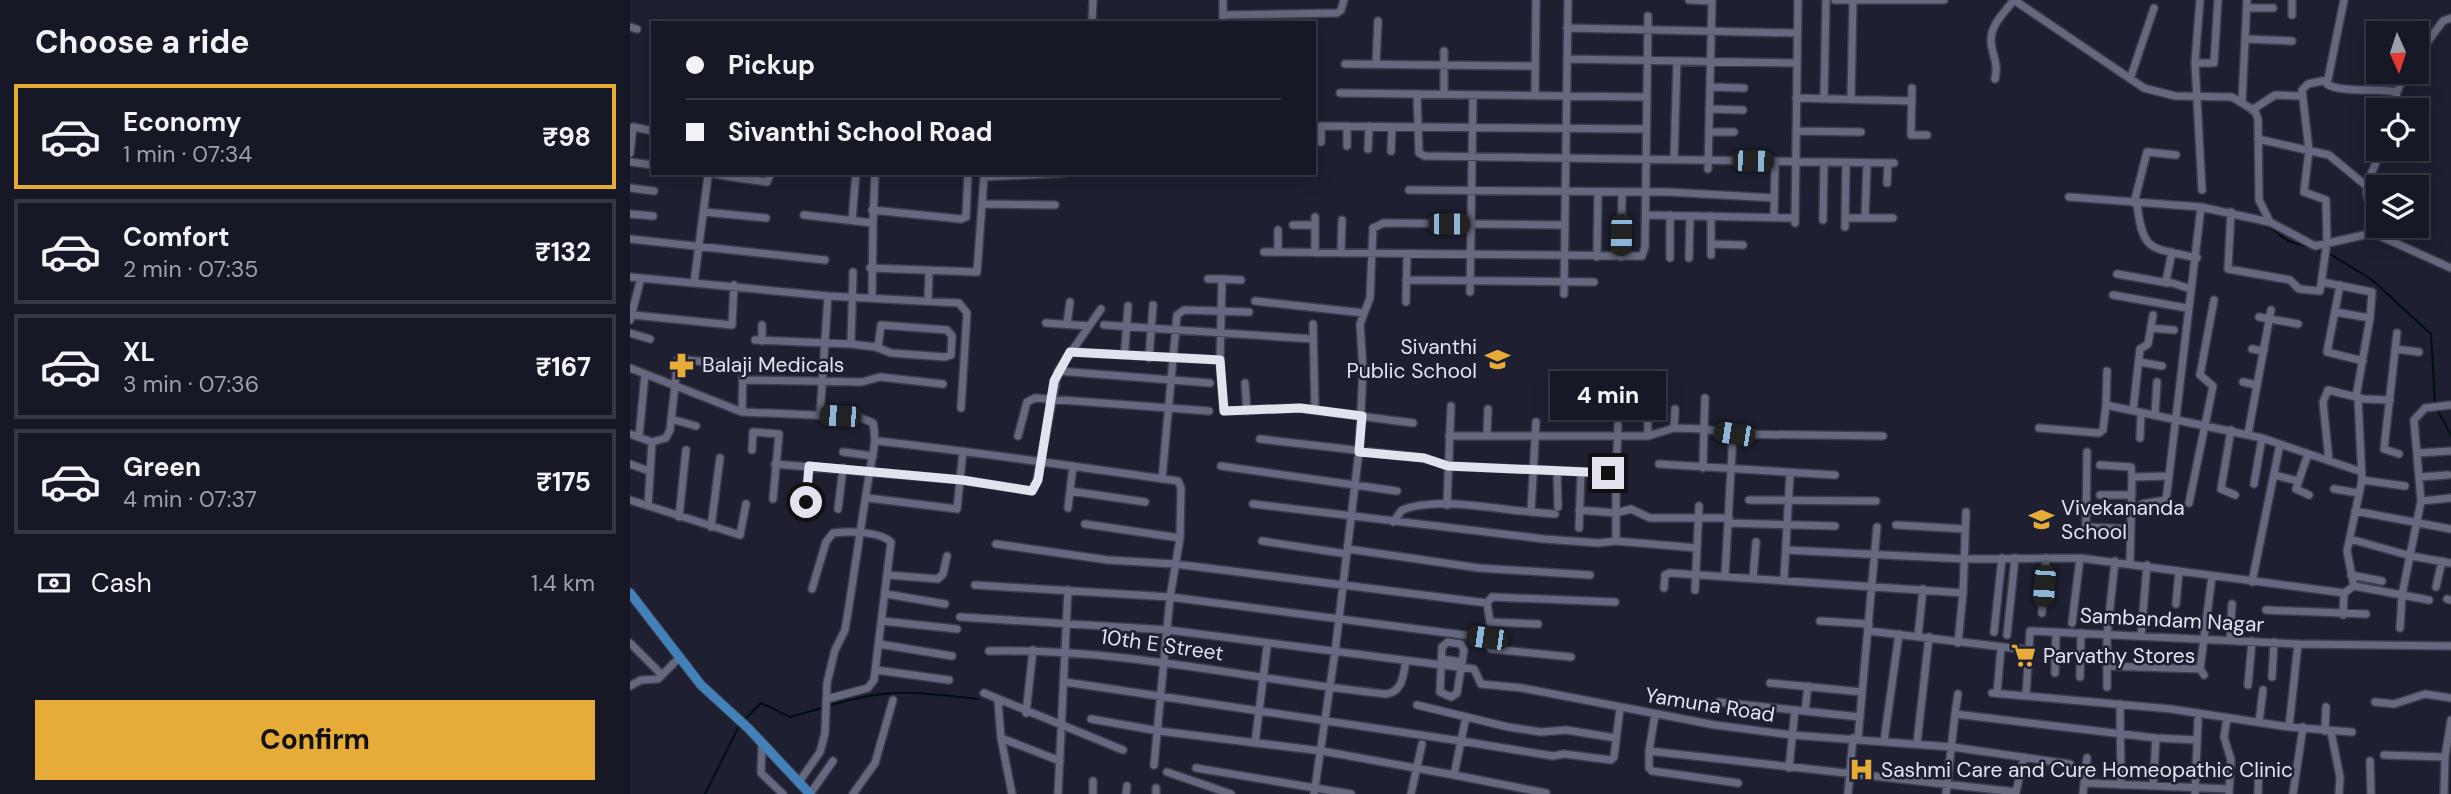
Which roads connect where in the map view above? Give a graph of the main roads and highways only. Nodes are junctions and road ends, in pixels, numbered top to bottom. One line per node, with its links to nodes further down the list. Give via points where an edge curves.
1 (630, 593): 2 (main road, via 701,685)
2 (810, 794)

